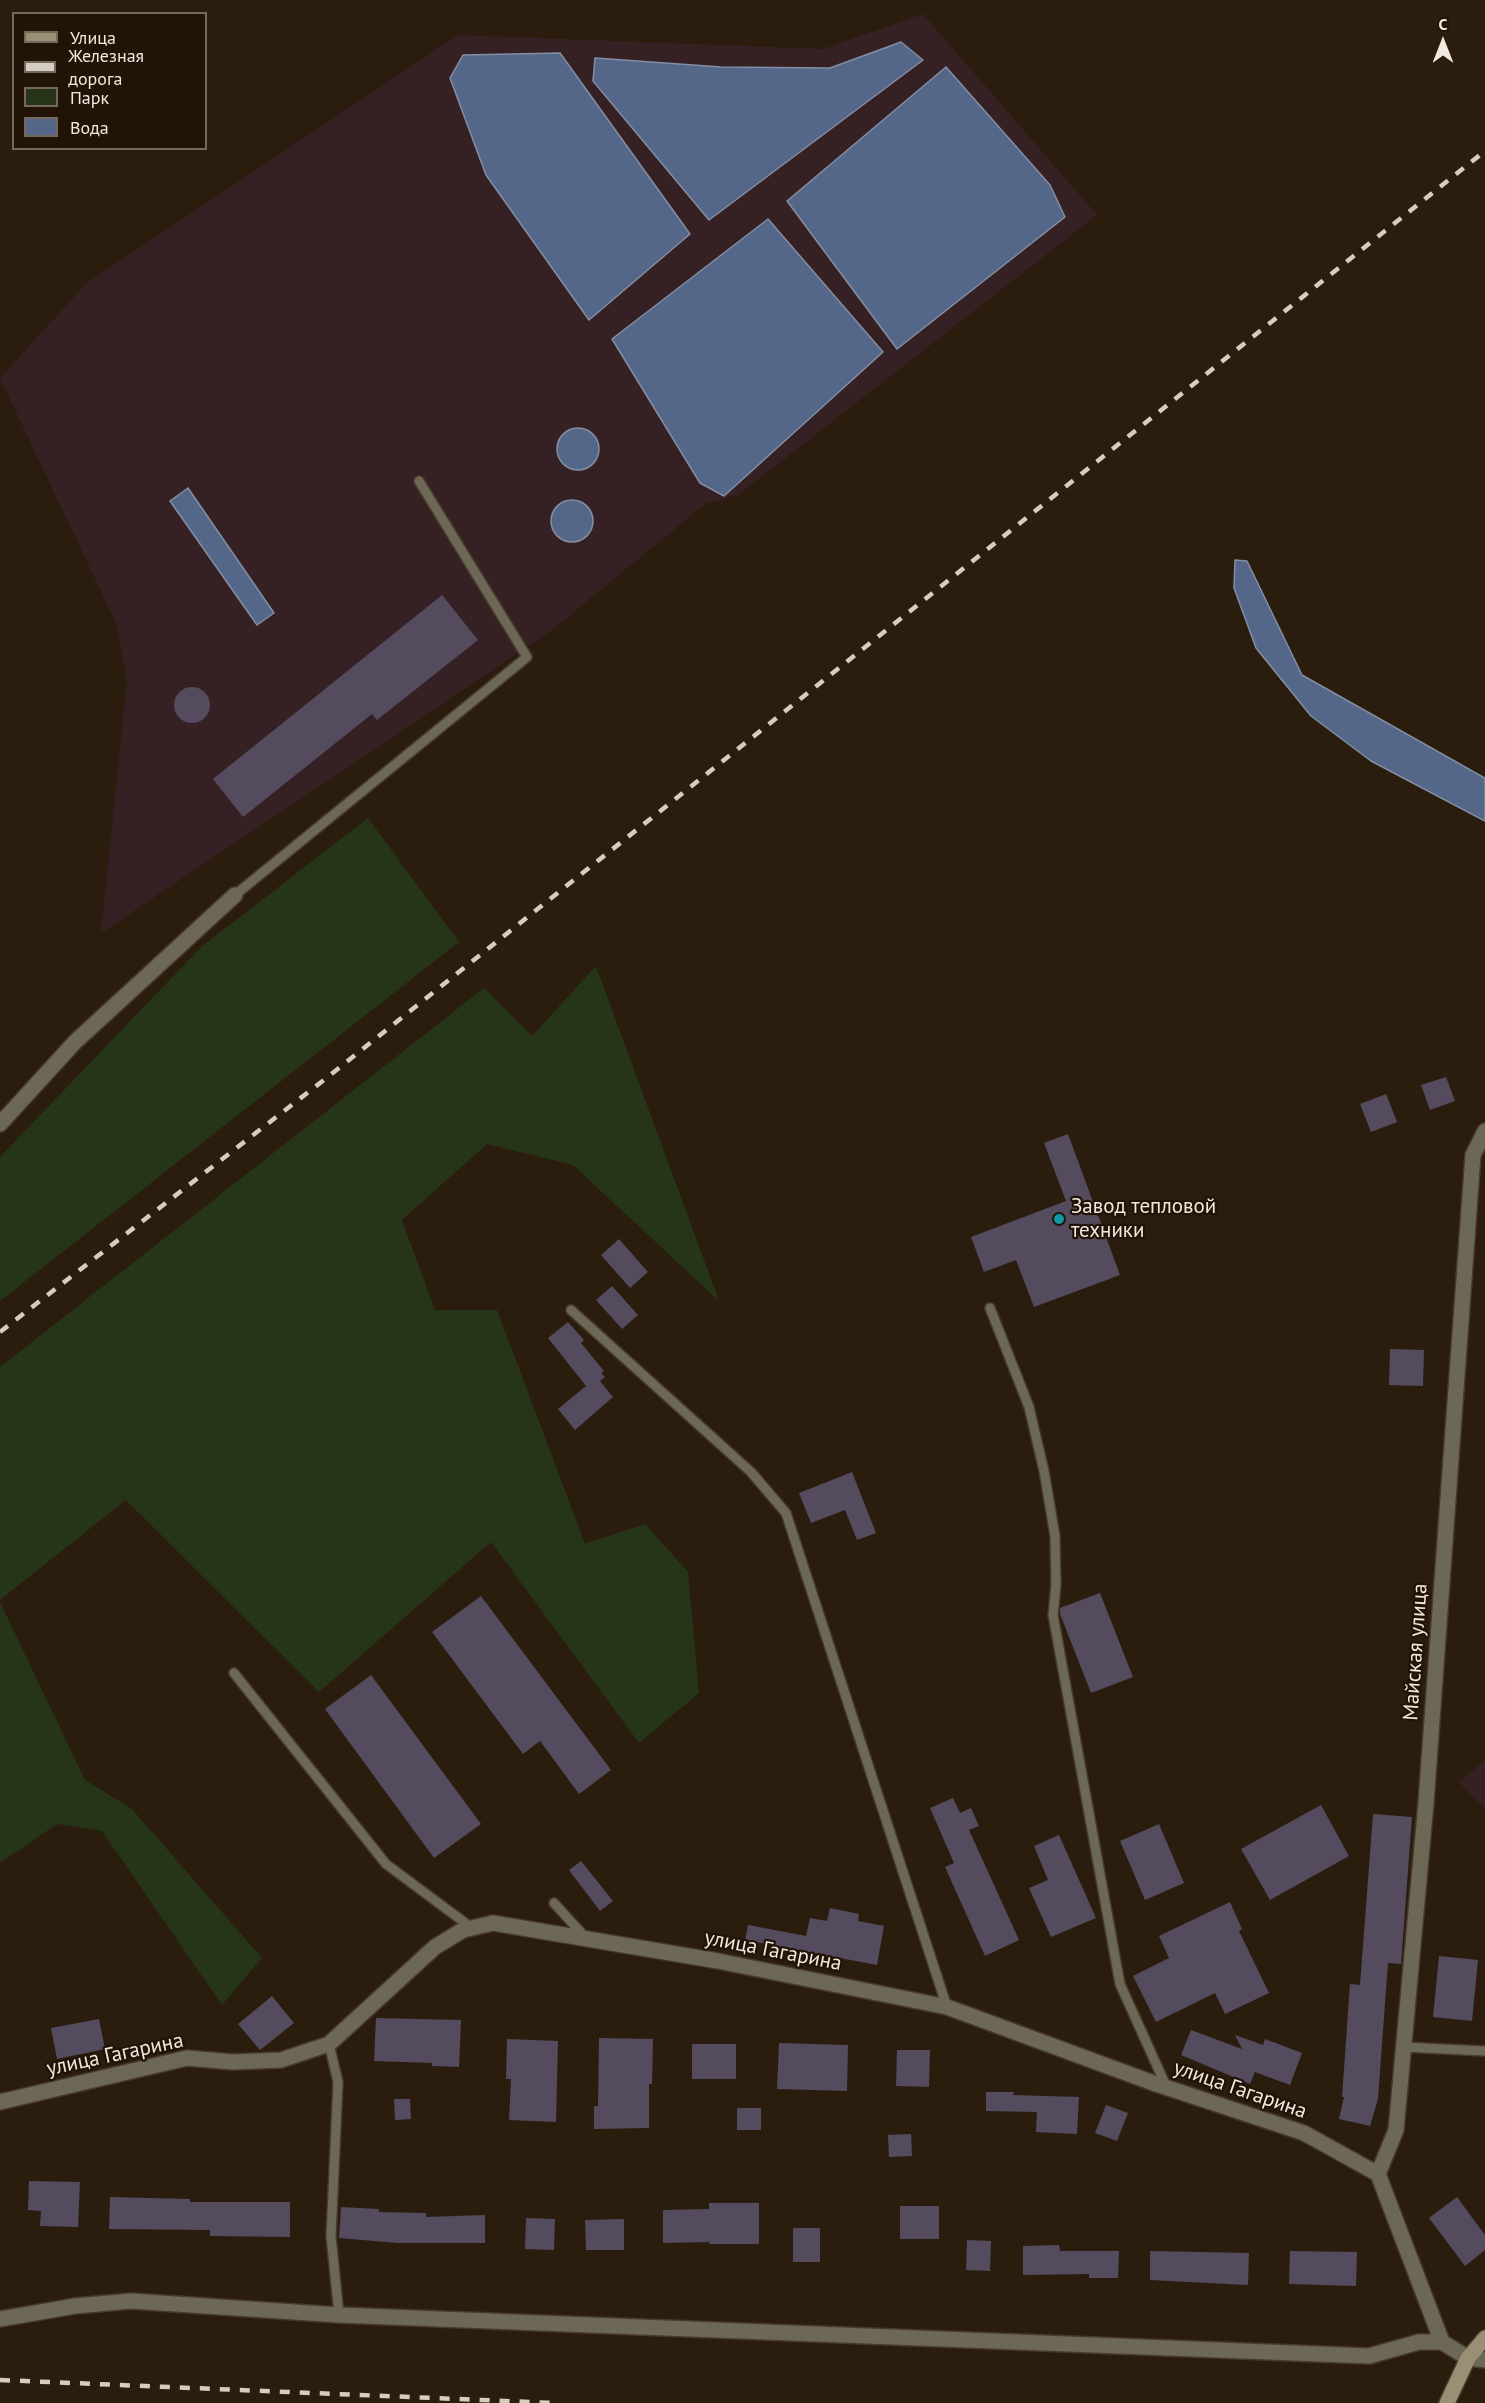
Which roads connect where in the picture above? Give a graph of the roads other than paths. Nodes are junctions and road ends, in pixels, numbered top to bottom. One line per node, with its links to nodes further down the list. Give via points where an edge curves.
1 (419, 481): 2 (lane, via 527,657)
2 (235, 895): 3 (street, via 75,1042)
3 (0, 1124)
4 (1485, 1131): 13 (street, Майская улица, via 1473,1155 1426,1803)
5 (990, 1308): 15 (lane, via 1029,1407 1044,1471 1055,1536 1053,1615 1120,1984)
6 (571, 1310): 11 (lane, via 751,1472 786,1513)
7 (234, 1673): 9 (lane, via 386,1864)
8 (554, 1903): 10 (lane)
9 (473, 1928): 10 (street, улица Гагарина, via 493,1923); 12 (street, улица Гагарина, via 435,1947)
10 (587, 1940): 11 (street, улица Гагарина)
11 (947, 2007): 15 (street, улица Гагарина)
12 (329, 2044): 16 (street, улица Гагарина, via 281,2060 233,2062 187,2058); 18 (lane, via 338,2082 331,2236)
13 (1403, 2047): 14 (lane); 17 (street, Майская улица, via 1396,2130)
14 (1485, 2051)
15 (1167, 2088): 17 (street, улица Гагарина, via 1304,2133)
16 (0, 2102)
17 (1378, 2174): 21 (street)
18 (339, 2315): 19 (street, via 131,2301); 21 (street, via 1369,2356 1419,2342)
19 (0, 2319)
20 (1485, 2338): 22 (main road)
21 (1442, 2342): 22 (street)
22 (1468, 2358): 23 (street); 24 (main road)
23 (1485, 2360)
24 (1447, 2403)

